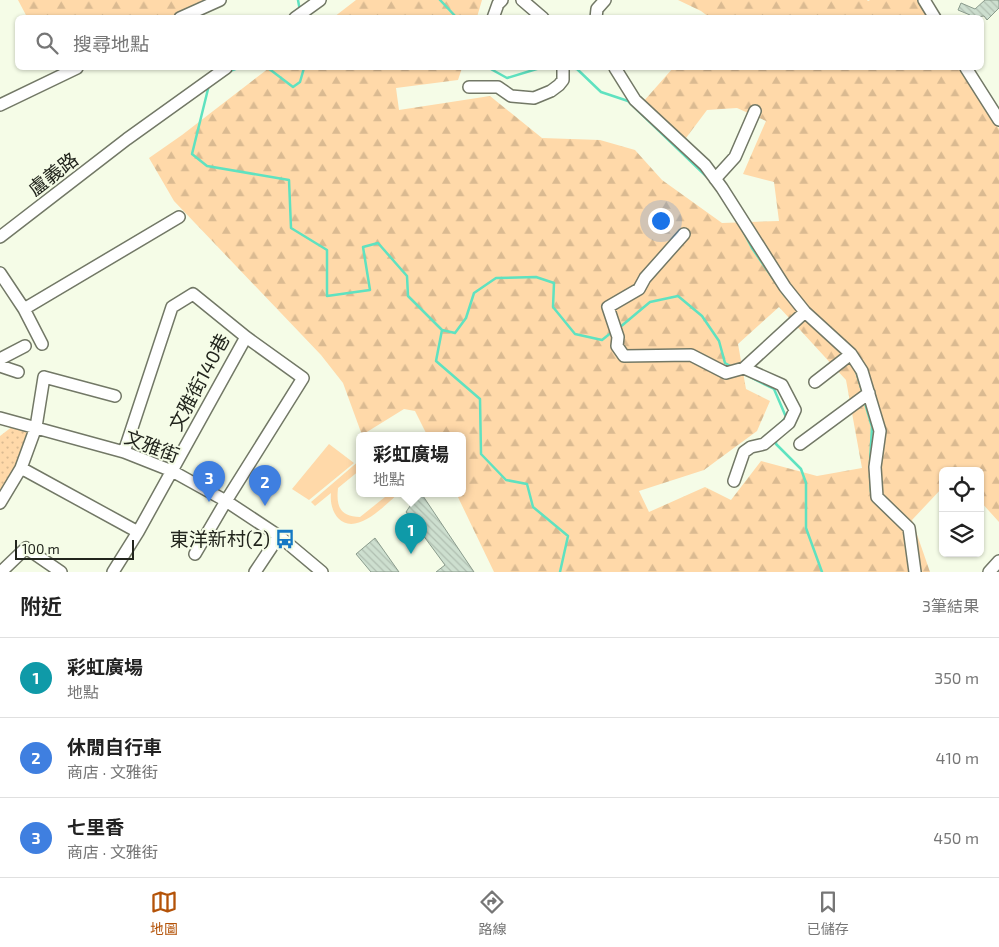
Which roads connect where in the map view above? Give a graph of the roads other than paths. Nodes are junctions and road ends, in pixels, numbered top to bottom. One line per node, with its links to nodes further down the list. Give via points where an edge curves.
1 (220, 0): 7 (street)
2 (320, 0): 8 (street)
3 (502, 0): 9 (street)
4 (522, 0): 10 (street)
5 (606, 0): 11 (street, via 597,9)
6 (924, 0): 12 (street)
7 (187, 15)
8 (299, 15)
9 (494, 15)
10 (540, 15)
11 (596, 15)
12 (933, 15)
13 (72, 70): 19 (street)
14 (223, 70): 25 (street, 盧義路)
15 (563, 70): 18 (street, via 563,80 559,85 534,98 511,96 498,87)
16 (616, 70): 22 (street, via 635,100 705,165)
17 (967, 70): 21 (street)
18 (469, 87)
19 (0, 104)
20 (755, 111): 22 (street, via 735,157)
21 (999, 120)
22 (715, 179): 28 (street)
23 (179, 217): 27 (street)
24 (684, 234): 35 (street, via 639,289 608,307 618,346 624,356 691,355 726,373)
25 (0, 237)
26 (0, 273): 27 (street)
27 (24, 308): 30 (street)
28 (803, 313): 32 (street); 35 (street)
29 (246, 337): 43 (street, 文雅街140巷, via 193,294 172,307); 45 (street, 文雅街140巷); 47 (street, via 303,378)
30 (42, 344)
31 (25, 346): 33 (street)
32 (848, 357): 37 (street); 39 (street, via 862,371)
33 (0, 359)
34 (0, 366): 36 (street)
35 (740, 369): 46 (street, via 782,385 795,410 788,423 764,444 744,452)
36 (18, 372)
37 (815, 382)
38 (115, 396): 41 (street, via 44,377)
39 (865, 396): 42 (street); 58 (street, via 880,431 875,467 877,497 909,528)
40 (0, 418): 41 (street, 文雅街)
41 (36, 427): 43 (street, 文雅街); 44 (street)
42 (800, 444)
43 (124, 452): 45 (street, 文雅街)
44 (22, 468): 48 (street); 49 (street)
45 (172, 471): 47 (street, 文雅街); 49 (street, 文雅街140巷)
46 (734, 481)
47 (226, 501): 50 (street, 文雅街); 51 (street)
48 (0, 503)
49 (138, 532): 55 (street, 文雅街140巷)
50 (280, 536): 56 (street); 57 (street, 文雅街)
51 (196, 554)
52 (999, 561): 59 (street)
53 (1, 572): 54 (street, via 26,548)
54 (61, 572)
55 (113, 572)
56 (255, 572)
57 (322, 572)
58 (915, 572)
59 (989, 572)

